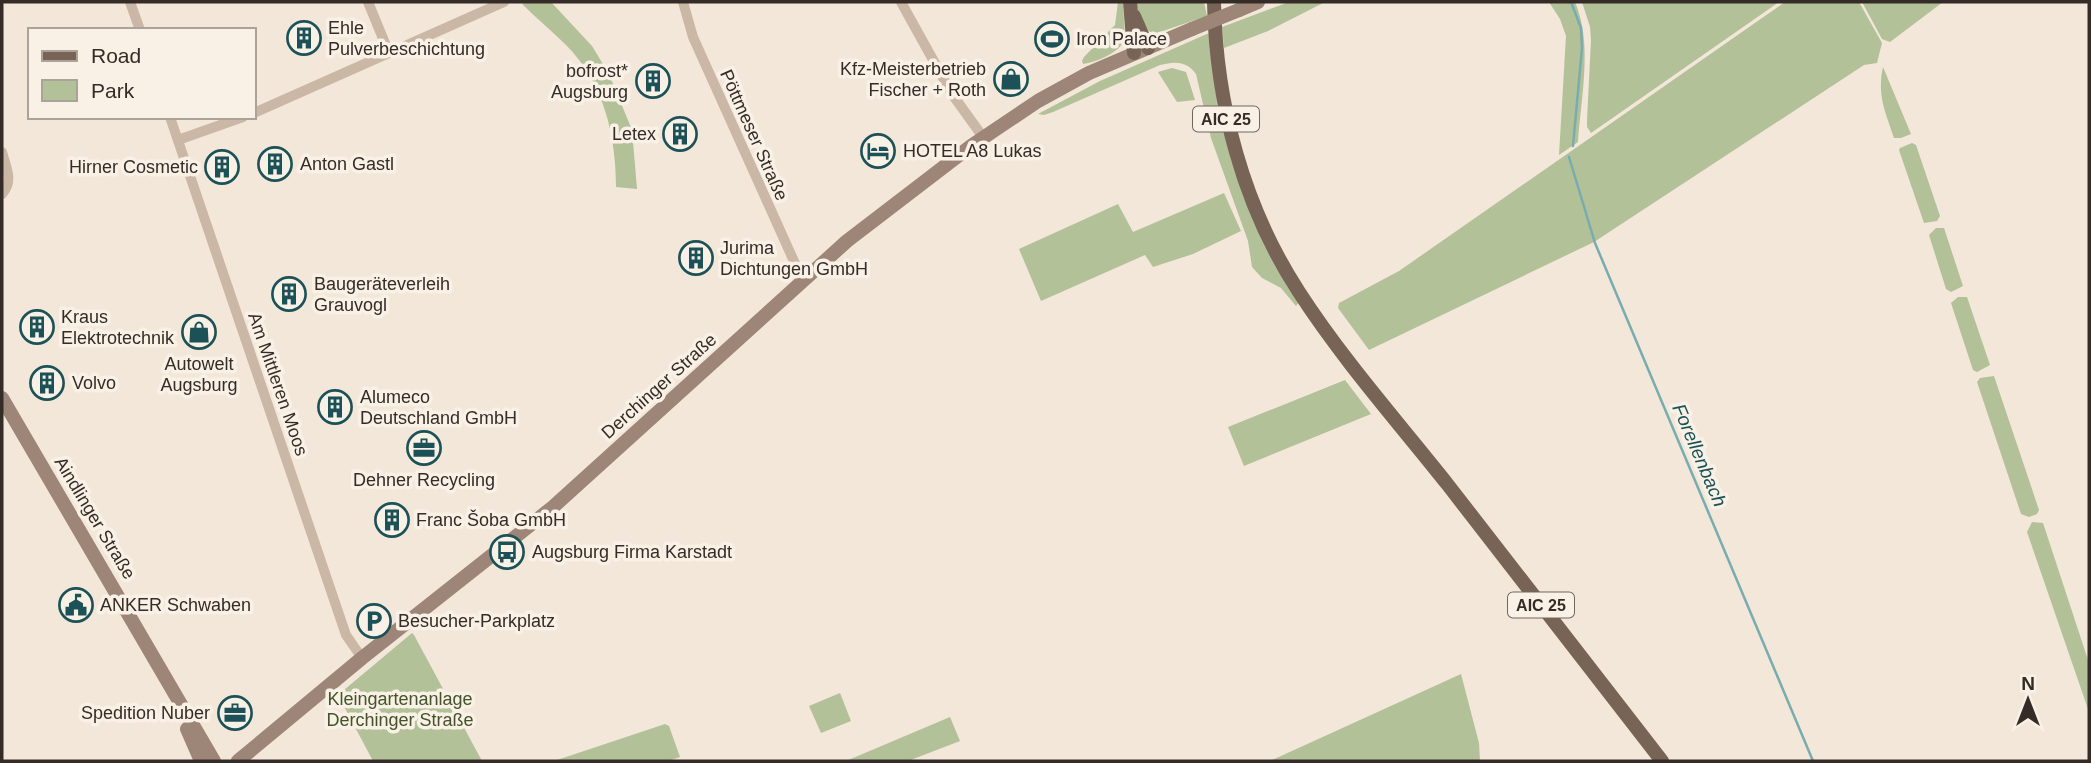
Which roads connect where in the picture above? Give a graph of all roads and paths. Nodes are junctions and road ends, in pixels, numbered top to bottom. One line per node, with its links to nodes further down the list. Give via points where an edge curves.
1 (130, 2): 9 (street)
2 (368, 2): 11 (street)
3 (504, 2): 11 (street)
4 (683, 2): 19 (street, Pöttmeser Straße, via 693,37)
5 (901, 2): 15 (street, via 948,87)
6 (1214, 2): 26 (main road, AIC 25, via 1215,51 1228,128 1268,239 1299,292)
7 (1258, 2): 10 (main road, Derchinger Straße, bridge)
8 (1130, 5): 10 (main road)
9 (139, 28)
10 (1141, 50): 15 (main road, Derchinger Straße, via 1050,94)
11 (389, 53): 12 (street)
12 (256, 112)
13 (171, 119): 16 (street, Am Mittleren Moos)
14 (237, 119): 16 (street)
15 (984, 137): 19 (main road, Derchinger Straße)
16 (178, 140): 21 (street, Am Mittleren Moos, via 346,635)
17 (2, 152): 18 (street, via 9,176)
18 (2, 194)
19 (802, 279): 21 (main road, Derchinger Straße, via 553,507)
20 (2, 398): 22 (main road, Aindlinger Straße)
21 (362, 659): 25 (main road, Derchinger Straße)
22 (174, 694): 23 (main road, Aindlinger Straße); 24 (main road, Aindlinger Straße)
23 (201, 761)
24 (214, 761)
25 (238, 761)
26 (1662, 761)

